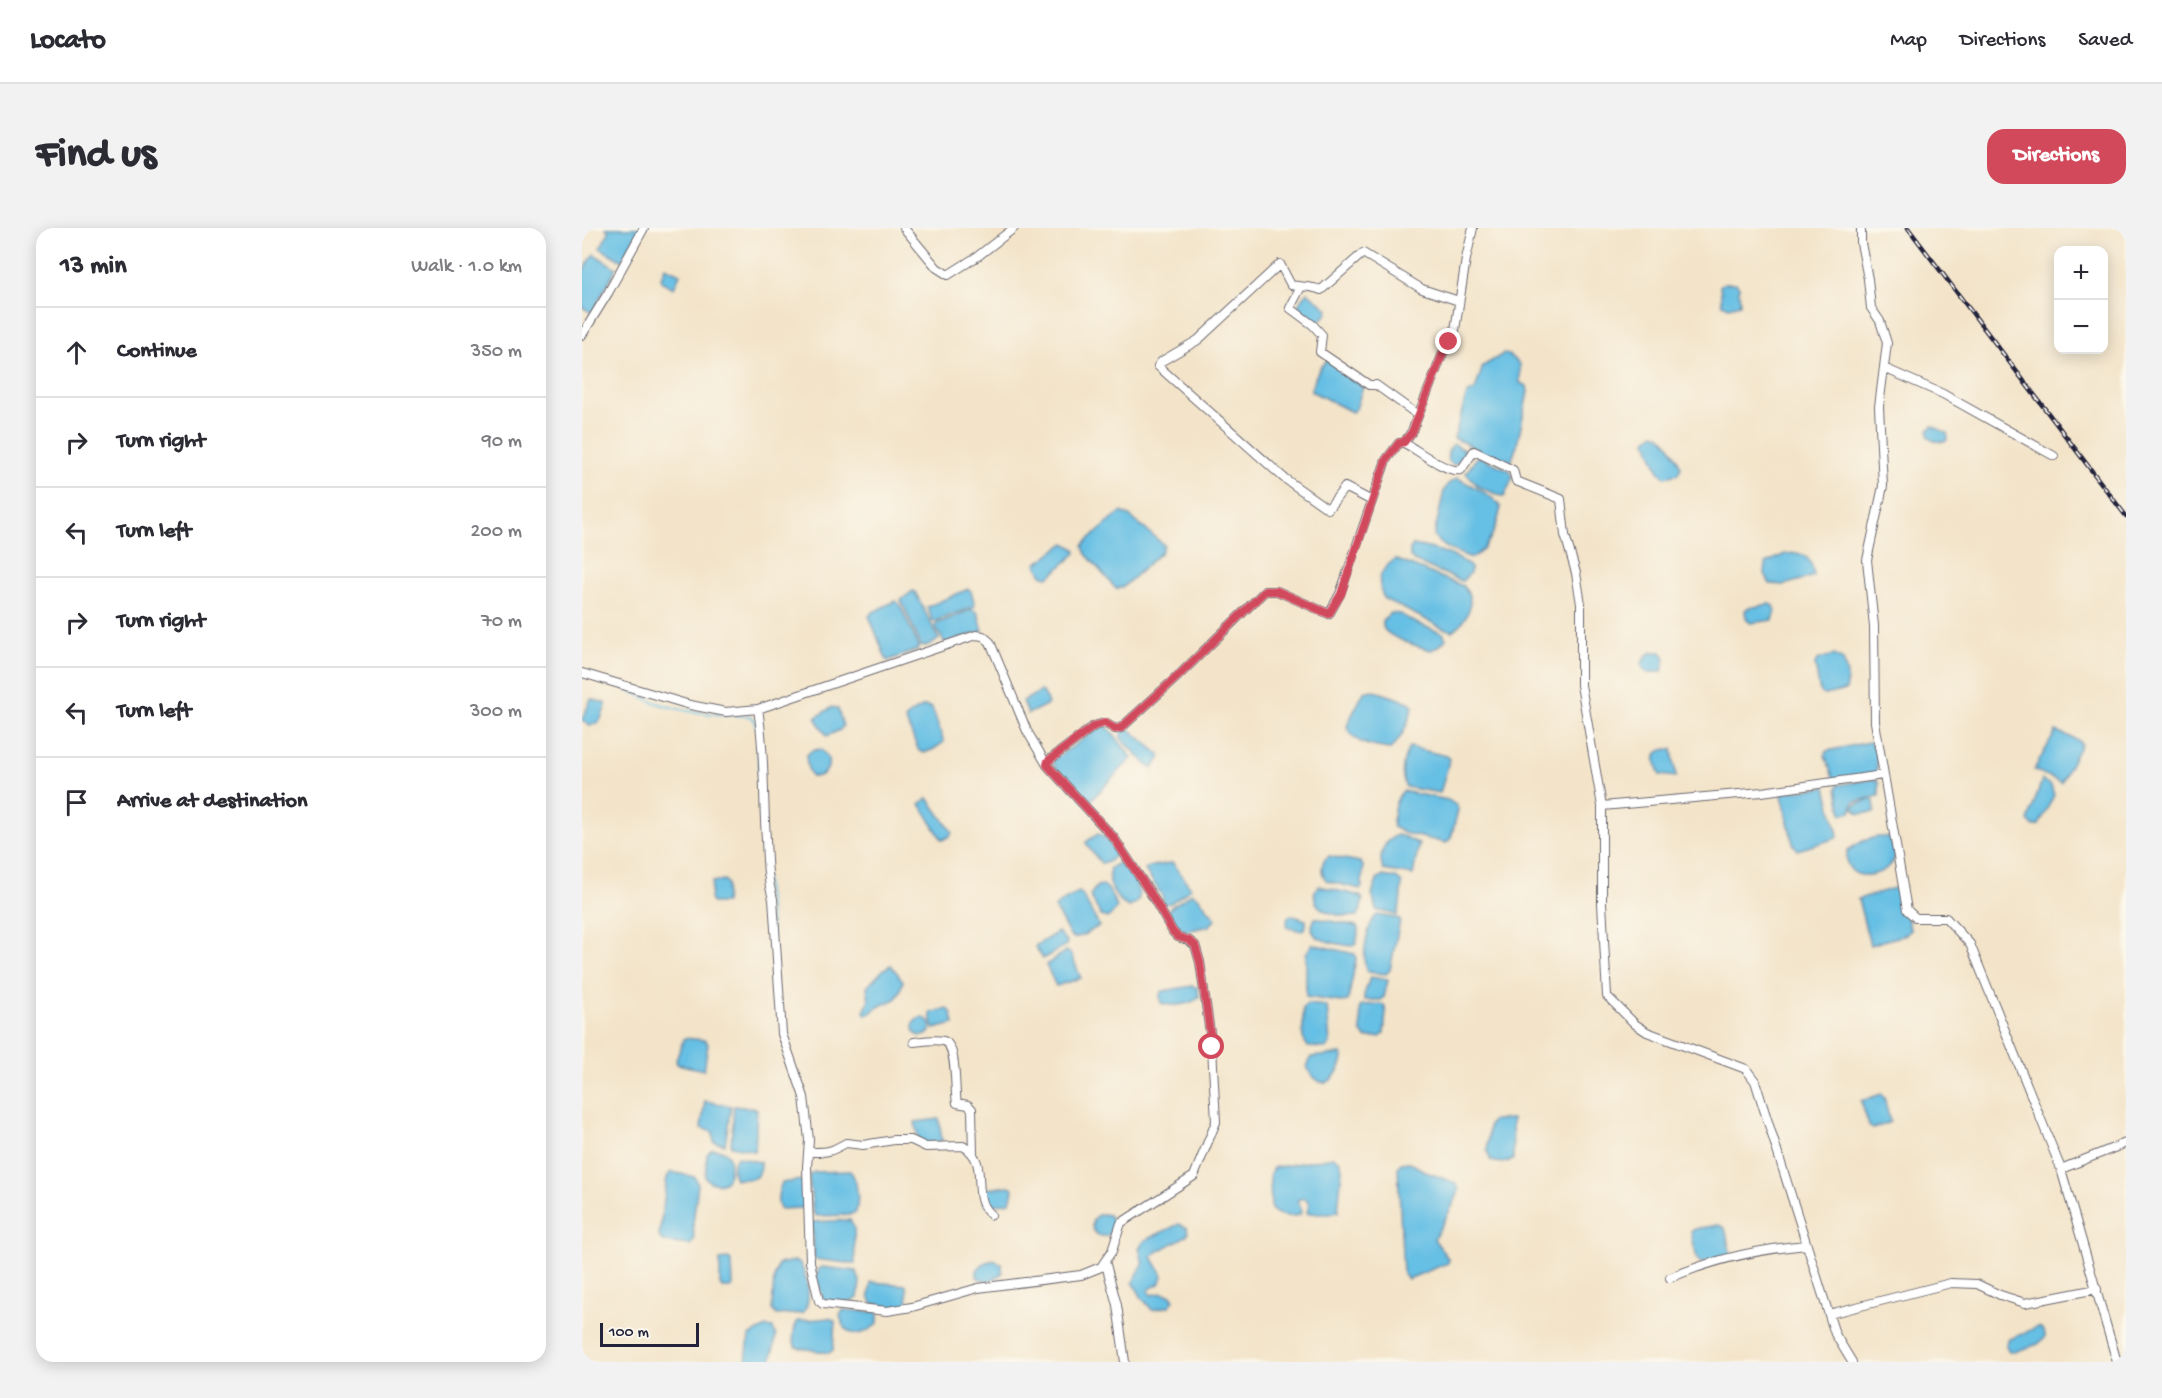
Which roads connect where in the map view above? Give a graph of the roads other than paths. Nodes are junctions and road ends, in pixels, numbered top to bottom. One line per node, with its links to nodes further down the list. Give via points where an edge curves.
1 (644, 228): 8 (street)
2 (904, 228): 3 (street, via 937,268 948,275)
3 (1014, 228)
4 (1473, 228): 7 (street)
5 (1861, 228): 9 (street, via 1871,308 1887,343)
6 (1301, 287): 7 (street, via 1321,290 1363,253 1422,289); 10 (street, via 1290,308 1322,335 1320,352); 13 (street, via 1291,285 1280,264 1198,340 1158,366 1284,478 1328,509 1345,487)
7 (1459, 301): 10 (street, via 1455,330)
8 (582, 335)
9 (1884, 368): 12 (street, via 1943,394); 17 (street, via 1879,407 1883,486 1867,560 1874,626 1875,722)
10 (1418, 415): 11 (street)
11 (1404, 442): 13 (street, via 1386,460); 18 (street, via 1456,471 1461,470 1474,451 1513,470 1516,481 1560,499 1581,604 1581,685)
12 (2054, 456)
13 (1372, 501): 16 (street, via 1341,594 1329,614 1277,591 1265,591 1121,728 1105,723 1094,726 1050,758)
14 (582, 673): 15 (street, via 690,705 726,712)
15 (758, 709): 16 (street, via 976,635 983,636 990,642 1027,731); 21 (street, via 767,880 772,899 782,1034 804,1097)
16 (1047, 765): 26 (street, via 1114,838 1173,932 1195,945 1212,1047 1216,1122 1194,1176 1120,1223)
17 (1883, 775): 18 (street, via 1761,792); 23 (street, via 1907,910 1916,918 1946,918 1970,944)
18 (1602, 806): 25 (street, via 1607,996 1647,1032 1746,1069 1755,1081)
19 (914, 1042): 22 (street, via 943,1041 950,1046 956,1101 972,1109)
20 (2126, 1143): 23 (street)
21 (808, 1152): 22 (street, via 831,1152 846,1143 911,1140 926,1147 963,1146); 26 (street, via 810,1262 817,1296 824,1304 887,1311 978,1288 1081,1275 1101,1267)
22 (973, 1154): 24 (street, via 978,1163 982,1203)
23 (2061, 1169): 28 (street)
24 (990, 1215)
25 (1808, 1245): 27 (street, via 1742,1254); 29 (street)
26 (1105, 1261): 30 (street, via 1117,1305)
27 (1670, 1278)
28 (2097, 1289): 29 (street, via 2025,1303 1977,1284 1951,1283); 32 (street)
29 (1828, 1314): 31 (street)
30 (1125, 1362)
31 (1852, 1362)
32 (2117, 1362)

